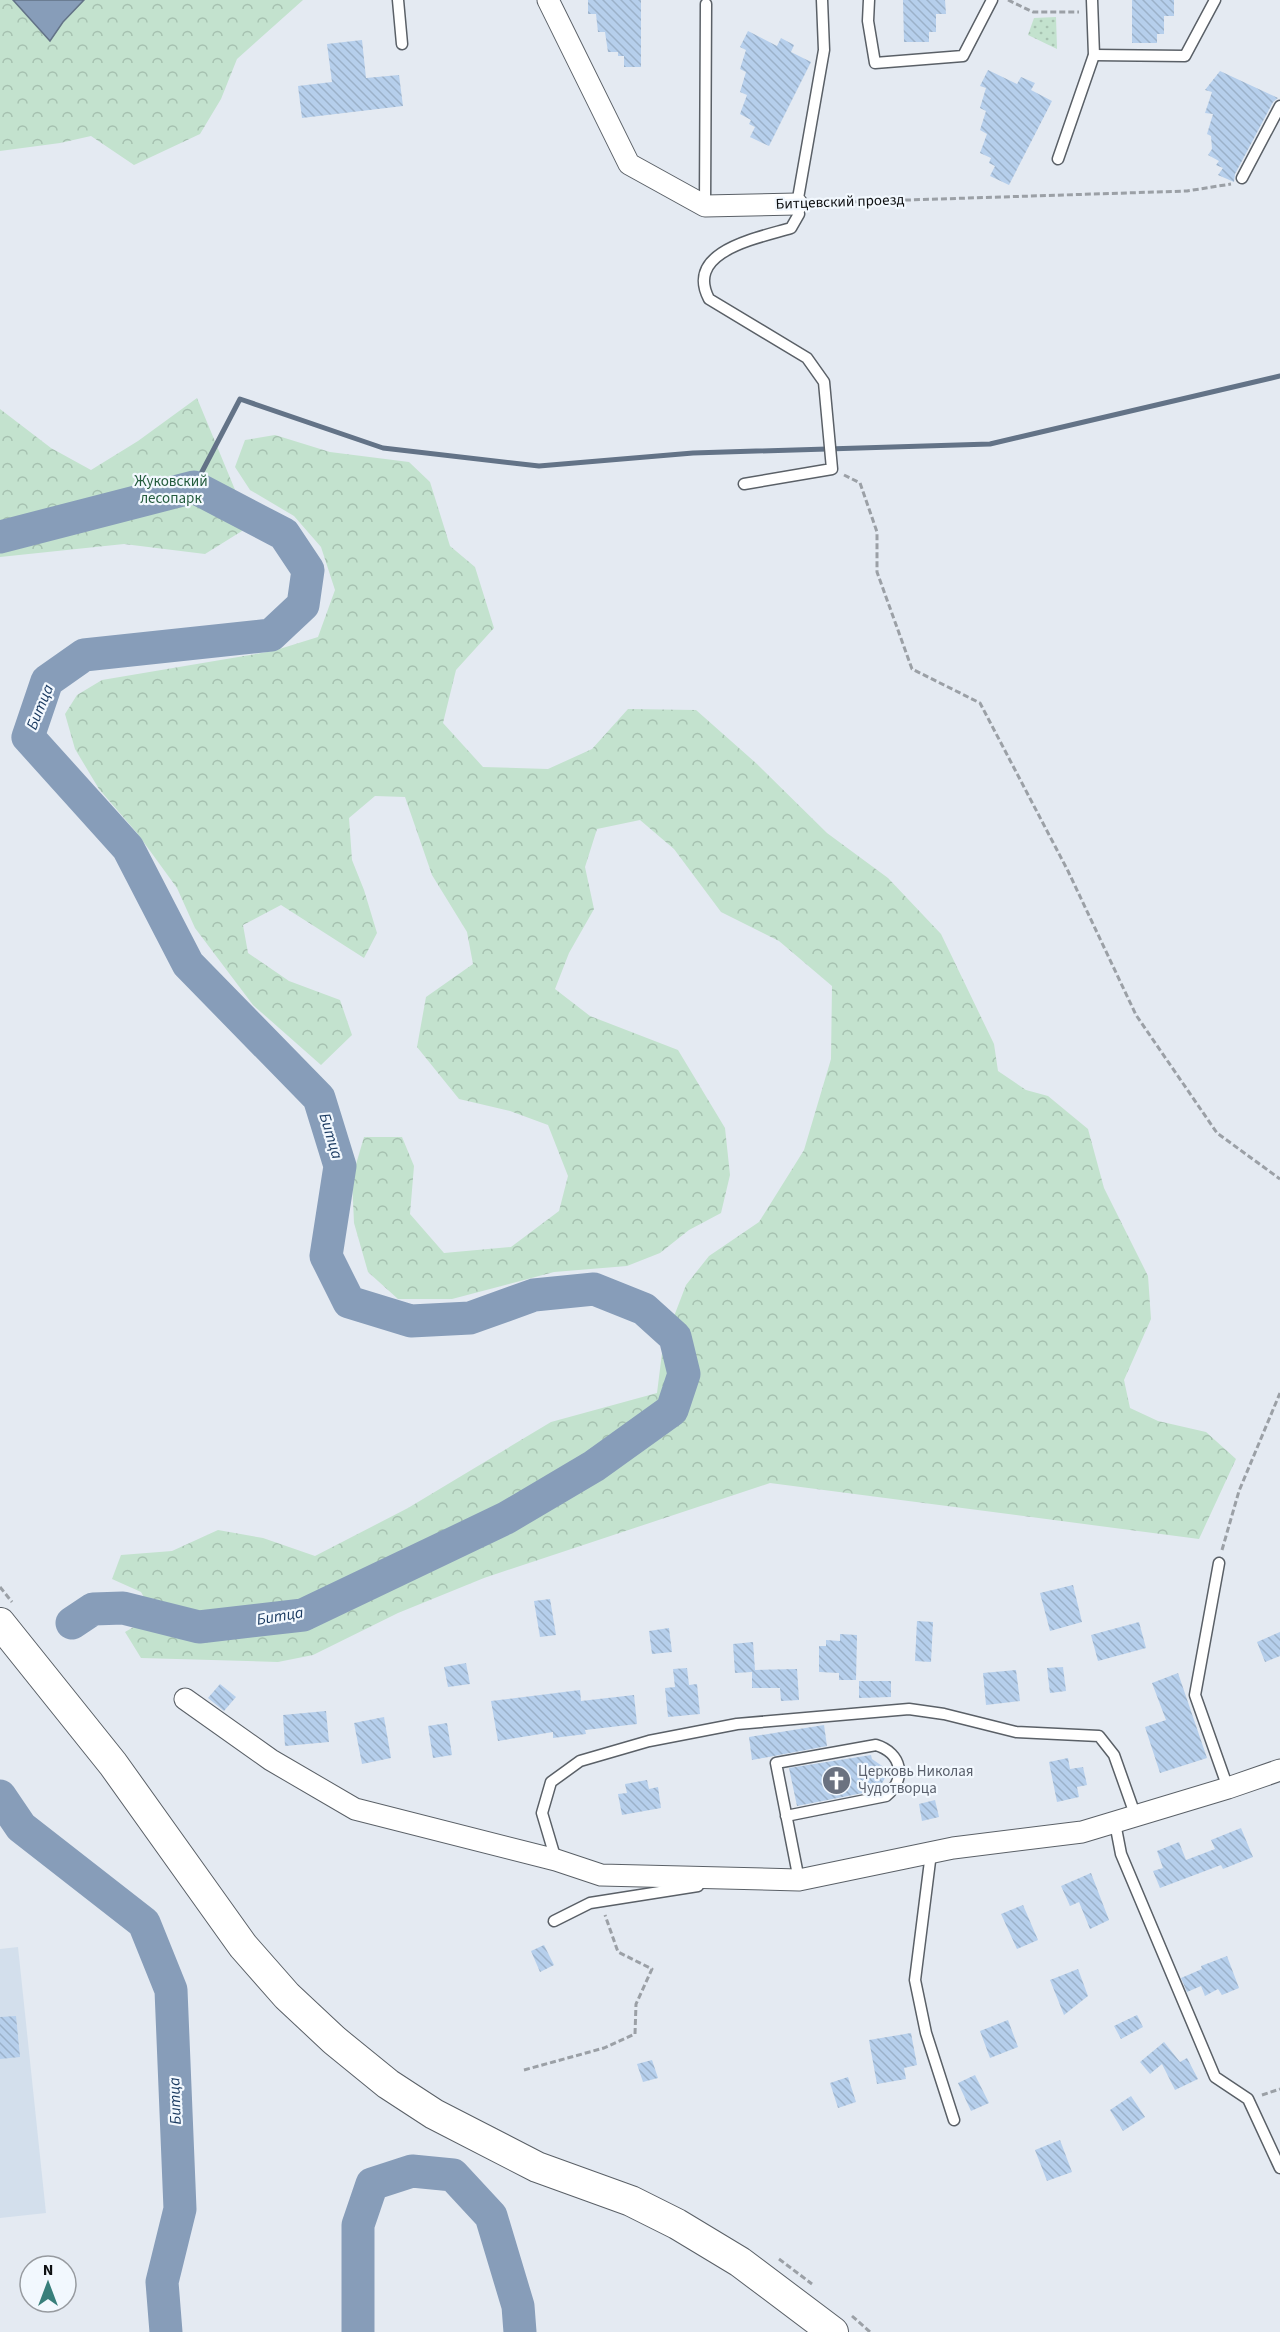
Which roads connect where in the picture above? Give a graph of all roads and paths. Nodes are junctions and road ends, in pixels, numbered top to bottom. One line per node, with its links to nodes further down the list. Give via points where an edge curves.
1 (398, 0): 11 (lane)
2 (548, 0): 17 (street, via 629,164)
3 (822, 0): 16 (lane, via 824,50)
4 (869, 0): 5 (lane, via 874,63 963,56)
5 (992, 0)
6 (1008, 0): 10 (path, via 1033,12)
7 (1092, 0): 10 (lane)
8 (1215, 0): 12 (lane, via 1185,56)
9 (706, 4): 17 (lane)
10 (1092, 12): 12 (lane)
11 (402, 44)
12 (1094, 56): 14 (lane)
13 (1280, 106): 15 (lane)
14 (1058, 159)
15 (1242, 178): 16 (path, Битцевский проезд, via 1237,183 1187,191)
16 (796, 204): 17 (street, Битцевский проезд); 18 (lane, via 799,214 791,228 720,253 708,263 704,290 709,299 807,358 824,382)
17 (705, 206)
18 (832, 469): 19 (lane); 20 (path, via 860,483 877,532 877,572 912,669 980,702 1068,871 1136,1015 1217,1133)
19 (744, 484)
20 (1280, 1179)
21 (1280, 1393): 22 (path, via 1239,1491)
22 (1219, 1563): 27 (lane, via 1195,1695)
23 (0, 1587): 24 (path)
24 (7, 1614): 44 (street, via 243,1946 287,1996 334,2040 388,2084 434,2114 537,2167 631,2202 677,2224)
25 (185, 1699): 32 (street, via 271,1760 355,1809)
26 (1280, 1770): 27 (street)
27 (1228, 1788): 29 (street)
28 (786, 1816): 28 (lane, via 777,1763 876,1745 896,1759 900,1775 886,1796); 34 (lane)
29 (1136, 1817): 30 (street); 32 (lane, via 1114,1755 1099,1736 1016,1732 909,1709 737,1724 649,1741 580,1761 551,1782 542,1813)
30 (1115, 1822): 31 (street, via 1082,1832); 39 (lane, via 1121,1854 1215,2077)
31 (931, 1853): 34 (street); 40 (lane, via 915,1980 926,2033)
32 (556, 1860): 33 (street, via 601,1875)
33 (731, 1880): 34 (street); 35 (lane)
34 (799, 1880)
35 (601, 1902): 36 (lane, via 590,1903); 37 (path, via 618,1953 652,1969 636,2004 635,2034 604,2048)
36 (554, 1921)
37 (524, 2070)
38 (1280, 2089): 39 (path)
39 (1248, 2099): 41 (lane)
40 (954, 2120)
41 (1280, 2168)
42 (774, 2256): 43 (path)
43 (818, 2289)
44 (839, 2321): 45 (path)
45 (870, 2332)

